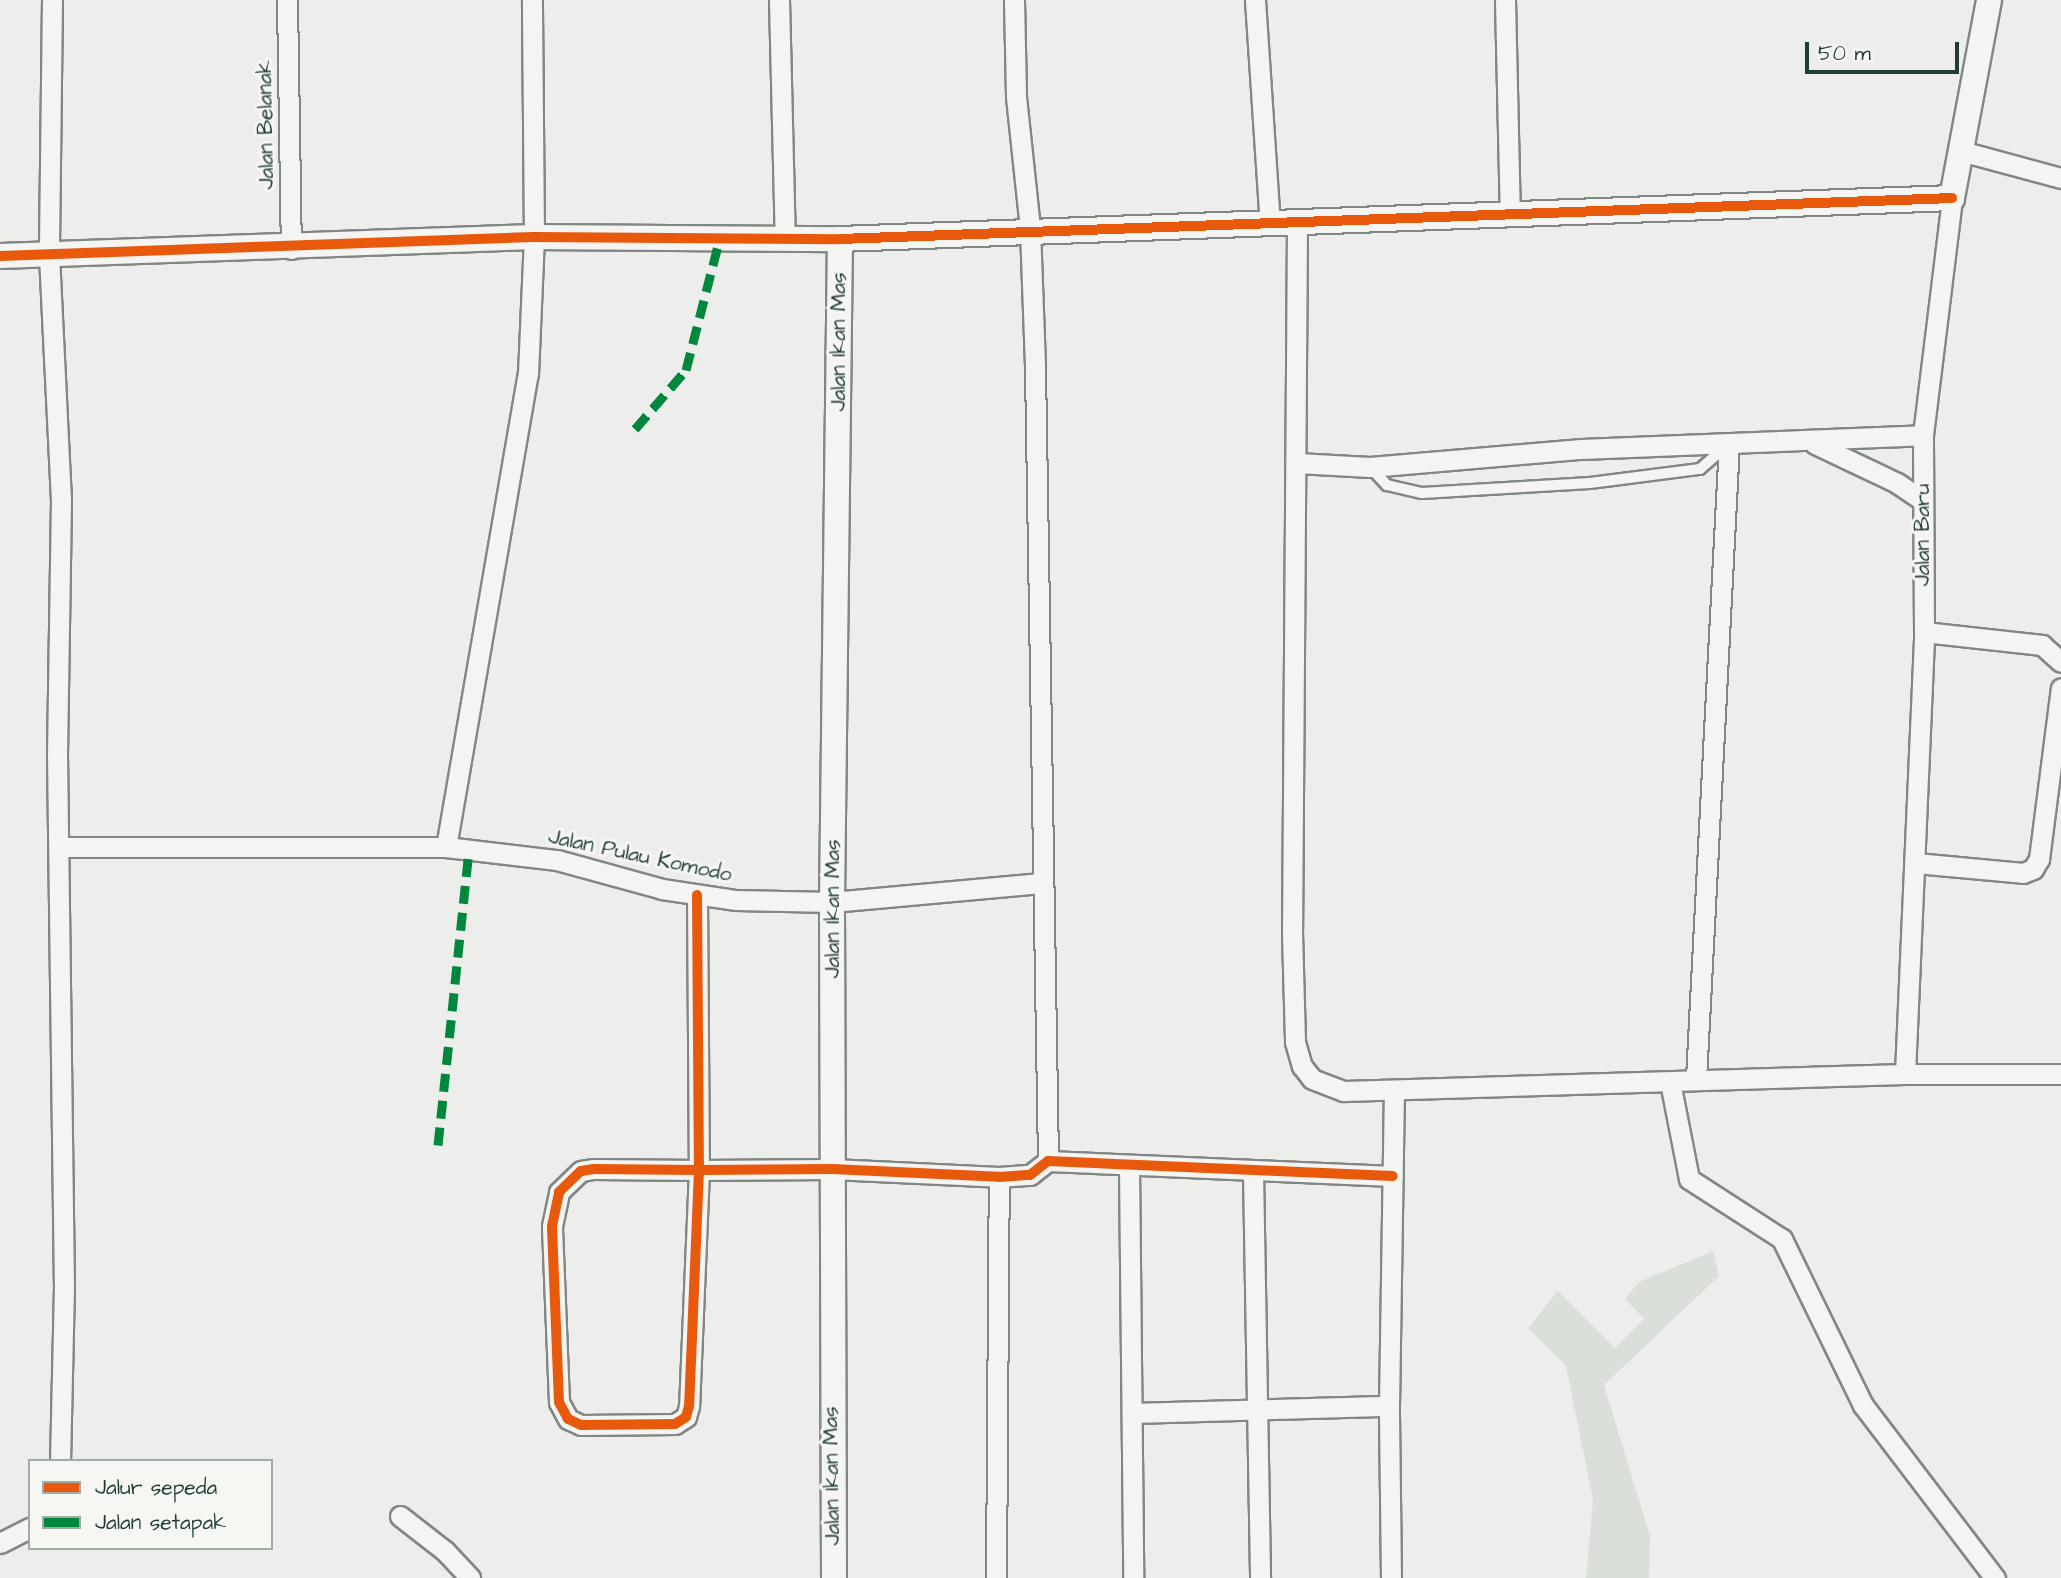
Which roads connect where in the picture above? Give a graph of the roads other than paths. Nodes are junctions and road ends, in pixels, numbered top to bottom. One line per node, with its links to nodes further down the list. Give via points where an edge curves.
1 (52, 0): 20 (street)
2 (287, 0): 19 (street, Jalan Belanak)
3 (532, 0): 16 (street)
4 (779, 0): 17 (street)
5 (1014, 0): 15 (street, via 1016,97)
6 (1255, 0): 13 (street)
7 (1505, 0): 12 (street)
8 (1989, 0): 9 (street, Jalan Baru)
9 (1961, 151): 10 (street); 11 (street, Jalan Baru)
10 (2061, 178)
11 (1952, 198): 12 (street); 22 (street, Jalan Baru)
12 (1510, 216): 14 (street)
13 (1269, 225): 14 (street); 15 (street)
14 (1297, 225): 25 (street)
15 (1030, 229): 18 (street); 34 (street)
16 (534, 237): 17 (street); 19 (street); 32 (street, via 528,374 515,467 493,554)
17 (785, 238): 18 (street)
18 (840, 239): 36 (street, Jalan Ikan Mas)
19 (291, 249): 20 (street)
20 (49, 255): 21 (street); 31 (street, via 61,500)
21 (0, 256)
22 (1923, 435): 23 (street); 27 (street, Jalan Baru)
23 (1812, 443): 24 (street); 27 (street, via 1897,483)
24 (1729, 444): 26 (street, via 1581,449); 26 (lane, via 1700,469 1577,484 1422,493 1387,485); 39 (street)
25 (1297, 463): 26 (street); 41 (street, via 1295,1042 1302,1066 1312,1079 1330,1088)
26 (1370, 467)
27 (1922, 500): 28 (street, Jalan Baru)
28 (1924, 632): 29 (street, via 2042,645); 33 (street, Jalan Baru)
29 (2061, 662)
30 (2061, 688): 33 (street, via 2039,859 2033,869 2023,873)
31 (60, 847): 32 (street, Jalan Pulau Komodo); 52 (street, via 64,1286)
32 (446, 847): 35 (street, Jalan Pulau Komodo, via 583,864)
33 (1916, 863): 37 (street, Jalan Baru)
34 (1041, 883): 36 (street, Jalan Pulau Komodo); 42 (street)
35 (697, 895): 36 (street, Jalan Pulau Komodo); 45 (street)
36 (832, 902): 44 (street, Jalan Ikan Mas)
37 (1905, 1074): 38 (street); 39 (street)
38 (2061, 1074)
39 (1696, 1079): 40 (street)
40 (1670, 1082): 41 (street); 62 (street, via 1689,1179 1782,1239 1863,1405)
41 (1394, 1090): 47 (street)
42 (1048, 1161): 43 (street); 48 (street, via 1030,1175)
43 (1129, 1167): 46 (street); 50 (street)
44 (832, 1169): 45 (street); 48 (street); 57 (street, Jalan Ikan Mas)
45 (699, 1170): 45 (street, via 686,1417 676,1424 582,1425 568,1419 559,1402 552,1226 559,1192 581,1171)
46 (1253, 1172): 47 (street); 51 (street)
47 (1393, 1176): 49 (street)
48 (999, 1177): 58 (street)
49 (1389, 1406): 51 (street); 61 (street)
50 (1133, 1413): 51 (street); 59 (street)
51 (1257, 1413): 60 (street)
52 (60, 1459)
53 (400, 1516): 56 (street, via 445,1551)
54 (28, 1529): 55 (street)
55 (0, 1544)
56 (470, 1578)
57 (834, 1578)
58 (996, 1578)
59 (1133, 1578)
60 (1260, 1578)
61 (1391, 1578)
62 (1995, 1578)

